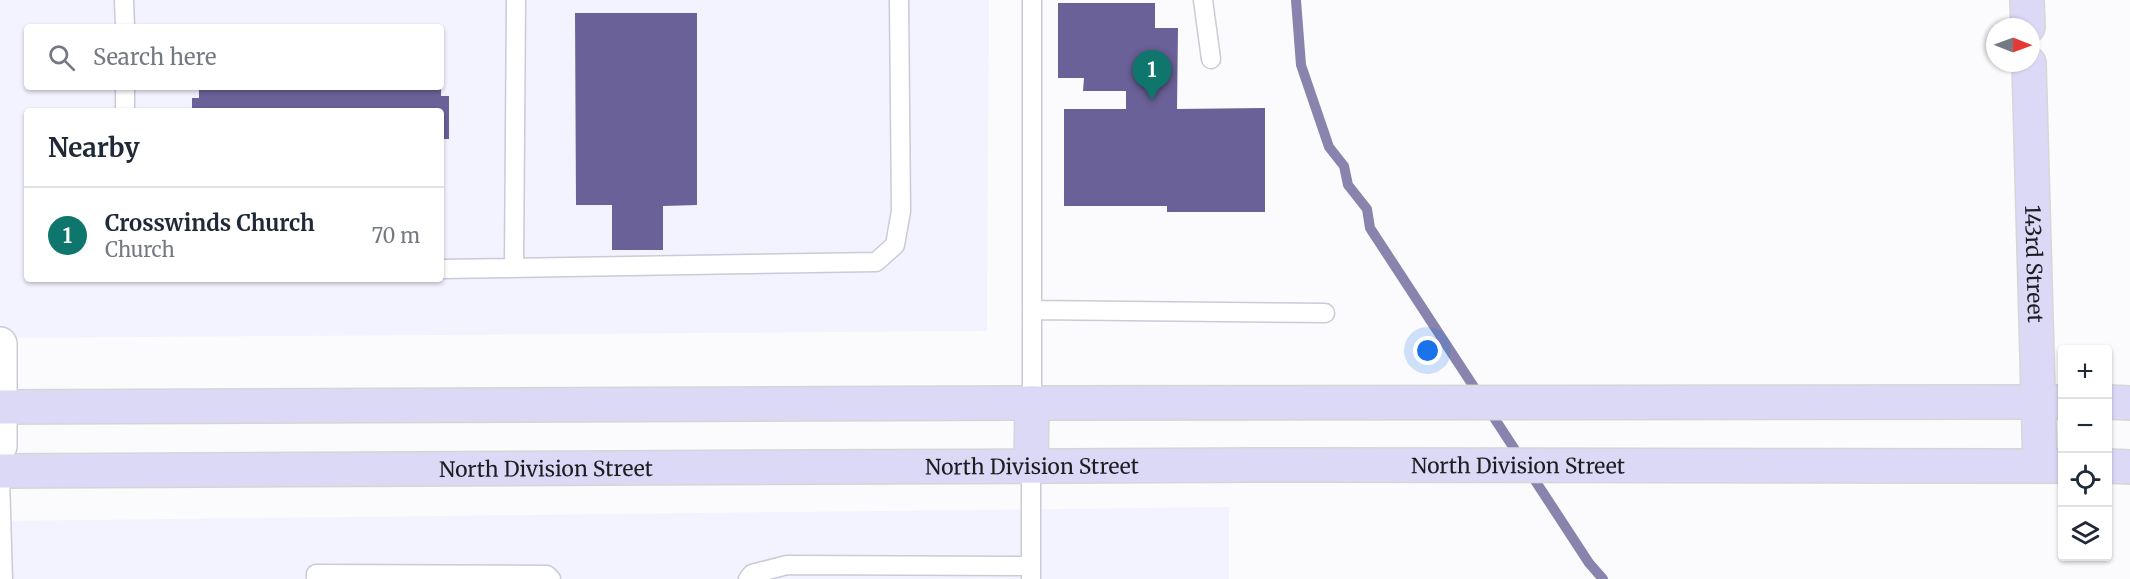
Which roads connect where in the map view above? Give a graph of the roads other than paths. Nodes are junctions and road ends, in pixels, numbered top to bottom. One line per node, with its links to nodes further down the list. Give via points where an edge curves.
1 (124, 0): 8 (lane)
2 (516, 0): 13 (lane)
3 (899, 0): 13 (lane, via 901,211 896,245 876,262)
4 (1032, 0): 15 (lane)
5 (1203, 0): 9 (lane)
6 (2027, 0): 7 (main road)
7 (2028, 18)
8 (124, 24)
9 (1211, 58)
10 (2030, 72): 18 (main road, 143rd Street)
11 (125, 90): 12 (lane)
12 (125, 108)
13 (514, 268): 14 (lane)
14 (444, 269)
15 (1032, 310): 16 (lane); 19 (lane)
16 (1324, 313)
17 (0, 344): 22 (street)
18 (2051, 401): 19 (main road); 25 (main road, 143rd Street)
19 (1032, 402): 22 (main road); 24 (main road)
20 (2112, 402): 21 (main road)
21 (2130, 402)
22 (0, 407): 23 (street)
23 (0, 446)
24 (1030, 465): 25 (main road, North Division Street); 28 (main road, North Division Street); 30 (lane)
25 (2051, 466)
26 (2112, 466): 27 (main road)
27 (2130, 466)
28 (0, 471)
29 (0, 479): 31 (lane)
30 (1031, 573): 34 (lane, via 787,565 752,573)
31 (3, 579)
32 (316, 579): 33 (lane, via 316,574 547,574)
33 (551, 579)
34 (748, 579)

